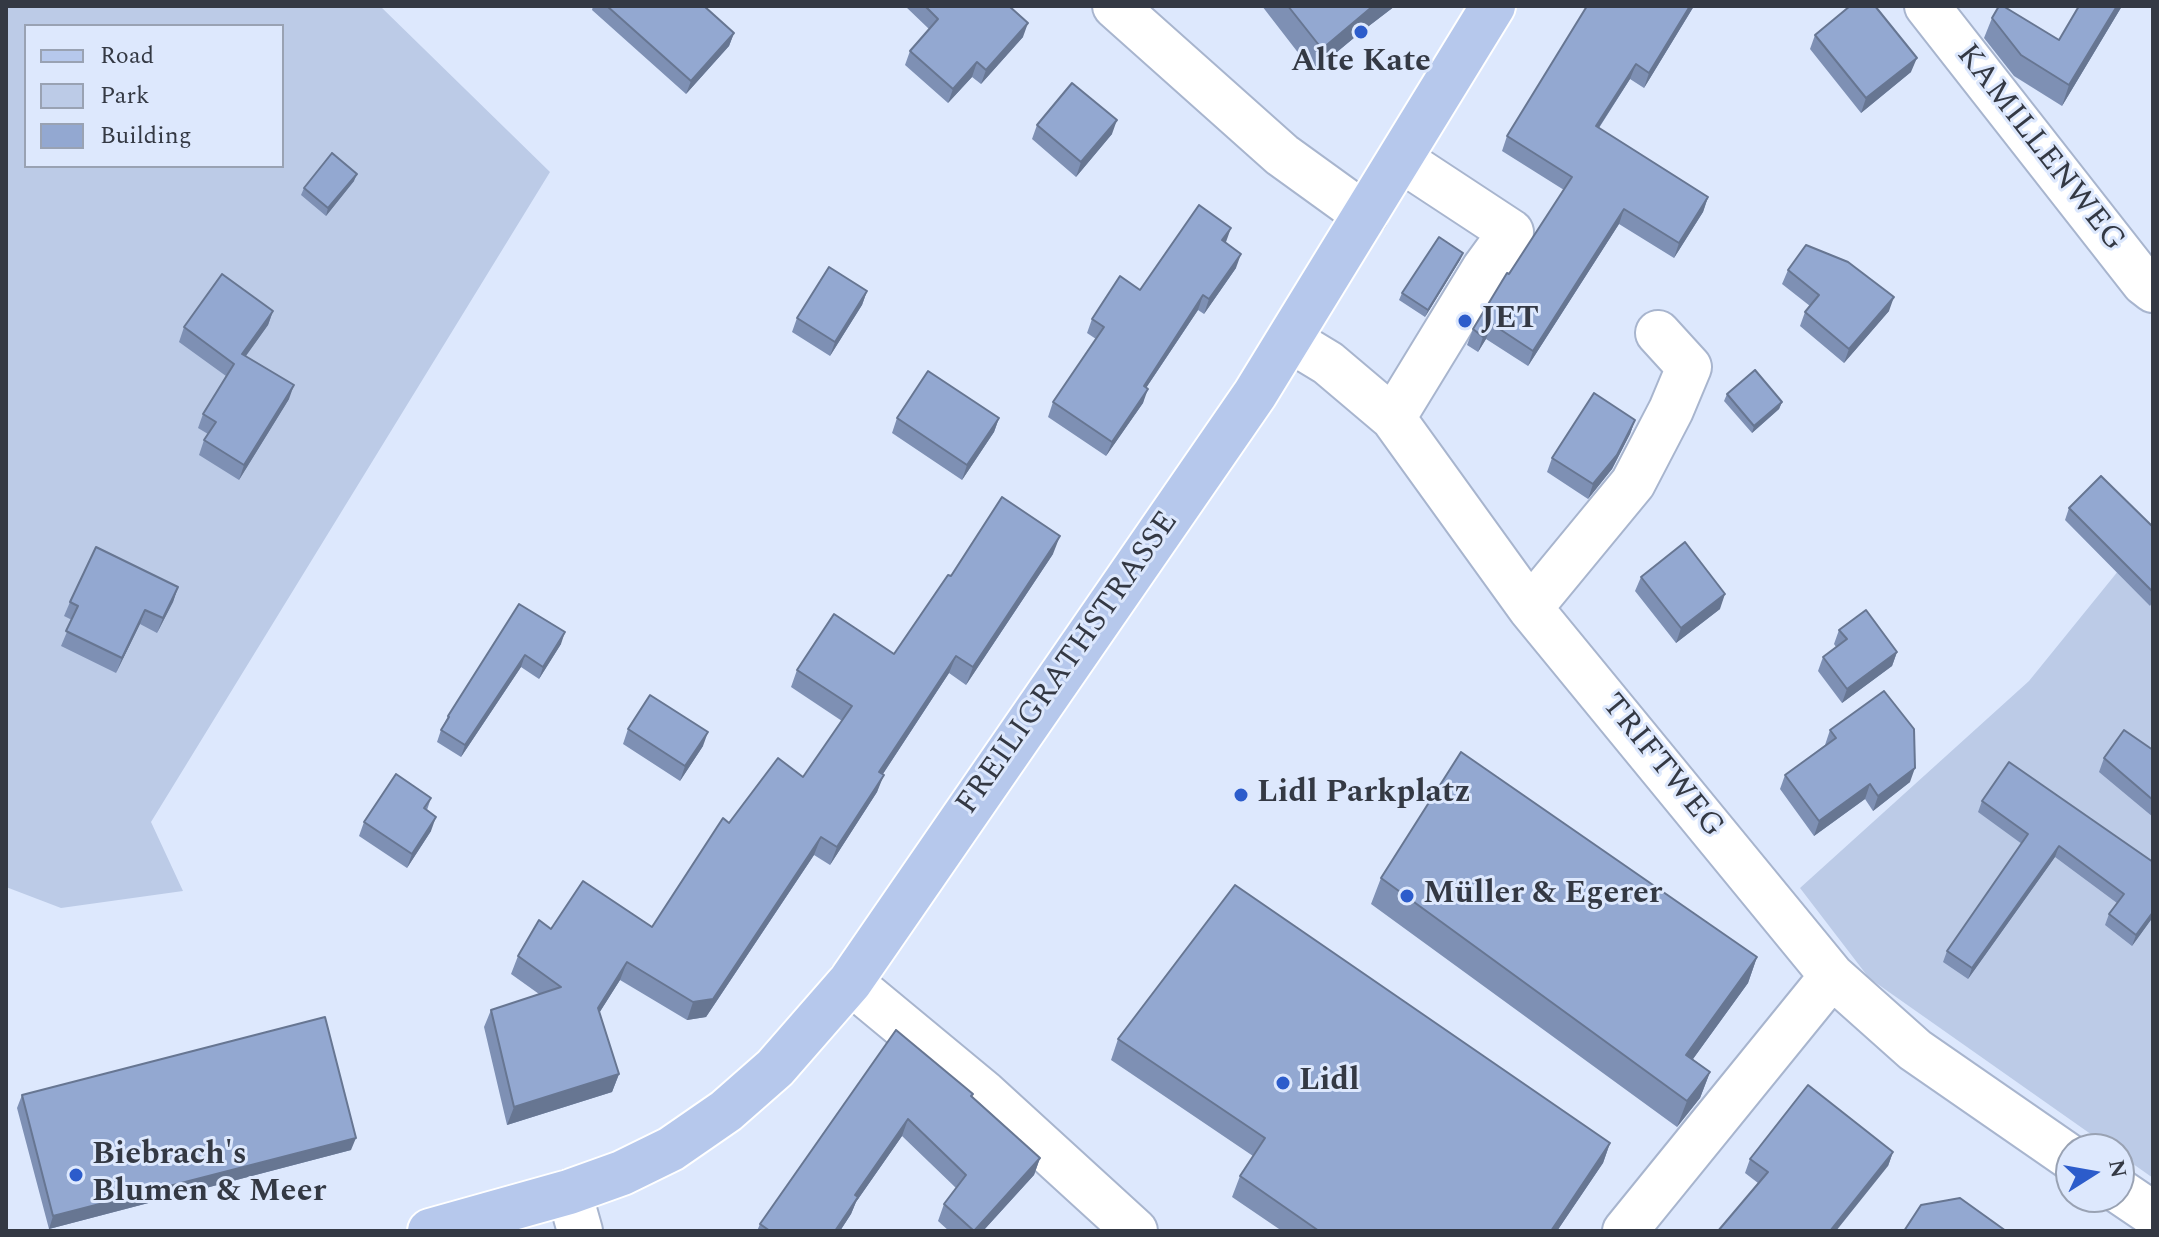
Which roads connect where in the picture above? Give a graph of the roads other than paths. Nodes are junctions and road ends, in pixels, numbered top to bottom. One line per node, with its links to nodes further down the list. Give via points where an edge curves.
1 (1115, 6): 5 (street, via 1282,155)
2 (1493, 6): 4 (main road, FREILIGRATHSTRASSE)
3 (1927, 6): 6 (street, KAMILLENWEG)
4 (1400, 159): 5 (main road, FREILIGRATHSTRASSE); 9 (street, via 1511,232)
5 (1365, 215): 8 (main road, FREILIGRATHSTRASSE)
6 (2153, 290)
7 (1658, 333): 10 (street, via 1689,367 1671,410 1633,483)
8 (1290, 340): 9 (street, TRIFTWEG, via 1328,363); 12 (main road, FREILIGRATHSTRASSE)
9 (1393, 418): 10 (street, TRIFTWEG)
10 (1530, 608): 11 (street, TRIFTWEG)
11 (1832, 976): 13 (street, TRIFTWEG, via 1915,1050); 19 (street)
12 (850, 982): 15 (main road, FREILIGRATHSTRASSE, via 775,1068 726,1111 671,1149 622,1173); 18 (street, via 984,1093)
13 (2055, 1147)
14 (2135, 1202): 16 (street)
15 (574, 1212): 17 (main road, FREILIGRATHSTRASSE)
16 (2153, 1214)
17 (430, 1231)
18 (1135, 1231)
19 (1625, 1231)

